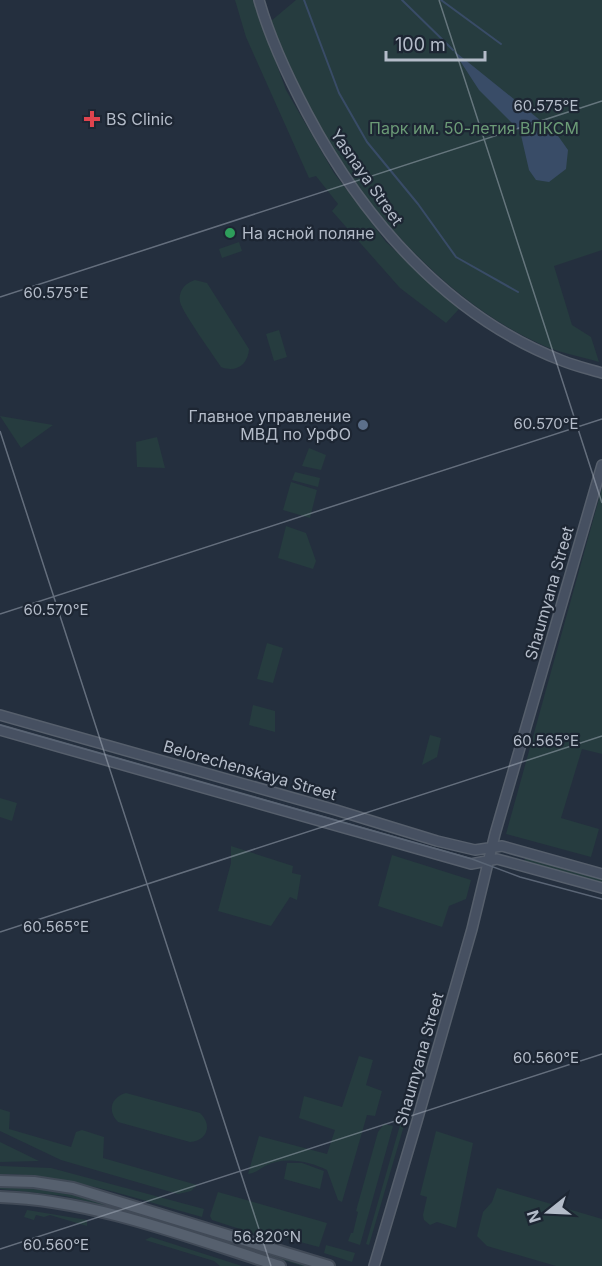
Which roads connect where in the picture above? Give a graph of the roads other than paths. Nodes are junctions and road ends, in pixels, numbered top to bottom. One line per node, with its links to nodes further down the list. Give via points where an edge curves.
1 (259, 0): 2 (street, via 290,81 317,132 391,238 457,299 491,324 564,362)
2 (602, 373)
3 (602, 465): 6 (street, Shaumyana Street)
4 (0, 715): 6 (street, Belorechenskaya Street, via 437,841 475,850)
5 (0, 730): 7 (street, Belorechenskaya Street, via 471,864)
6 (492, 848): 7 (street, Shaumyana Street); 8 (street, Belorechenskaya Street, via 502,846)
7 (489, 859): 9 (street, Belorechenskaya Street); 14 (street, Shaumyana Street)
8 (602, 874)
9 (602, 888)
10 (0, 1181): 13 (main road, via 72,1188)
11 (0, 1197): 12 (main road, via 70,1205 144,1223)
12 (280, 1266)
13 (329, 1266)
14 (374, 1266)

